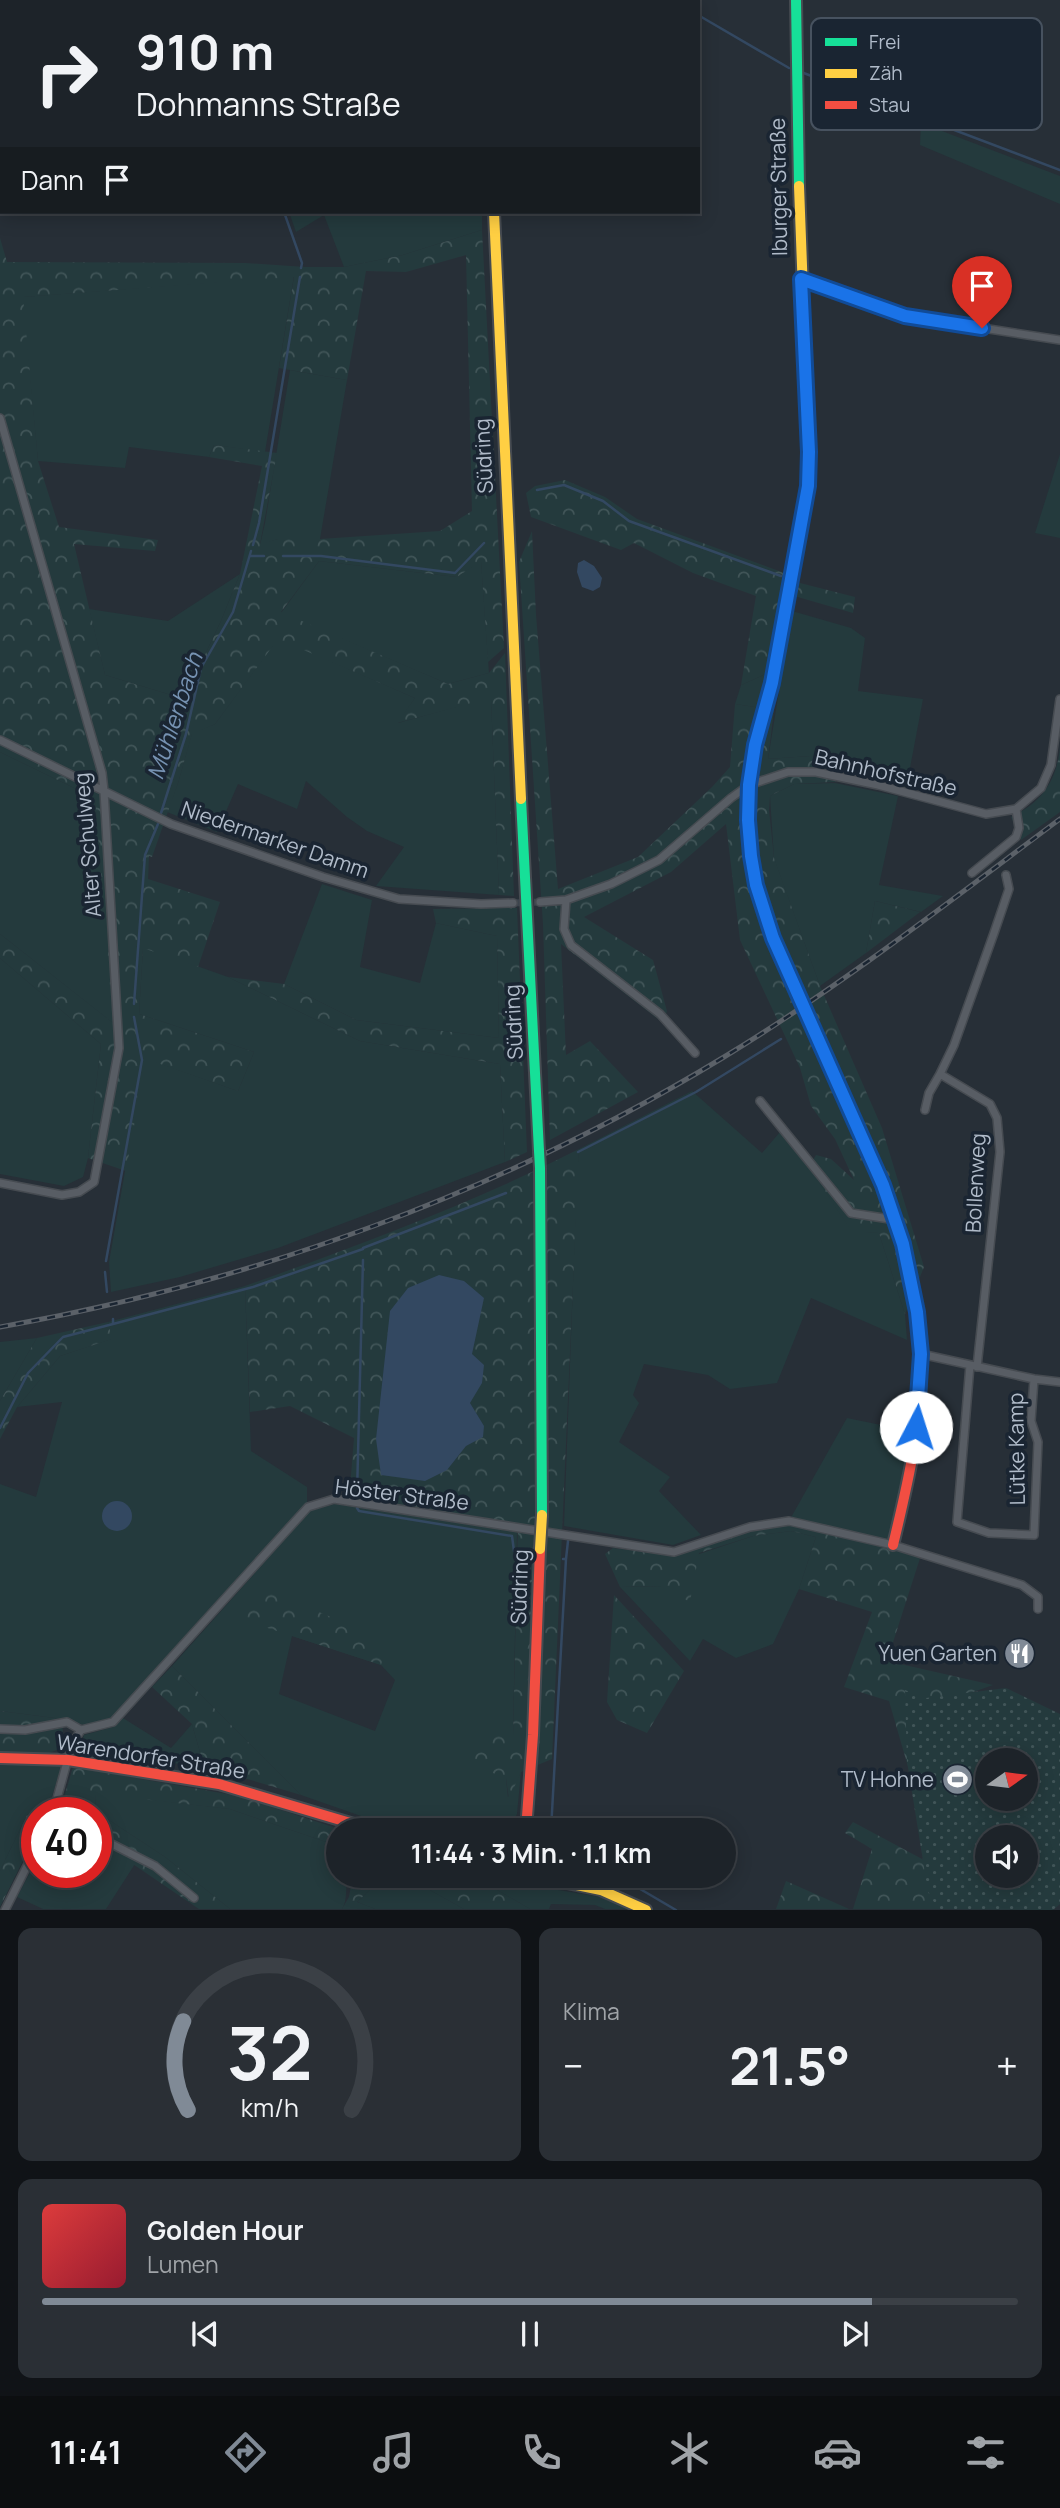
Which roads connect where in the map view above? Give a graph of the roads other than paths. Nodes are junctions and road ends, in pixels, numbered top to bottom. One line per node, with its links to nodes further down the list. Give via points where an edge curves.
1 (796, 0): 3 (street, Iburger Straße)
2 (494, 214): 34 (street, Südring, bridge, via 500,417 540,1168 542,1516)
3 (801, 279): 4 (street, via 905,316); 8 (street, Iburger Straße, via 808,486)
4 (1060, 340)
5 (0, 418): 9 (street, Alter Schulweg)
6 (1060, 699): 10 (street, via 1051,765 1041,788)
7 (0, 740): 9 (street, Niedermarker Damm)
8 (749, 785): 10 (street, Bahnhofstraße, via 788,772 816,772 986,814); 13 (street, via 659,860); 21 (street, Iburger Straße, bridge, via 756,885 773,938)
9 (104, 791): 15 (street, Niedermarker Damm, via 172,824 399,899); 20 (street, Alter Schulweg, via 119,1048 94,1182 79,1192 62,1195)
10 (1016, 809): 11 (street, via 1016,837)
11 (972, 873)
12 (1006, 875): 17 (street, via 1009,889 995,933)
13 (566, 900): 14 (street); 16 (street, via 564,929 571,944 660,1014)
14 (540, 902)
15 (513, 903)
16 (695, 1053)
17 (940, 1074): 19 (street); 23 (street, Bollenweg, via 990,1104 1000,1152)
18 (760, 1101): 21 (street, via 851,1213)
19 (925, 1110)
20 (0, 1183)
21 (896, 1220): 22 (street, Iburger Straße, via 911,1278)
22 (921, 1354): 23 (street); 26 (street, Iburger Straße, via 914,1451)
23 (974, 1366): 24 (street); 24 (street, Lütke Kamp, via 957,1522 989,1533 1034,1535 1038,1442 1031,1420)
24 (1034, 1378): 25 (street)
25 (1060, 1382)
26 (893, 1545): 27 (street, via 1022,1585 1038,1597); 29 (street, Höster Straße, via 789,1521 750,1527 674,1552 334,1499 308,1507 113,1722)
27 (1038, 1609)
28 (0, 1729): 29 (street, via 67,1722)
29 (81, 1730): 31 (street)
30 (0, 1758): 31 (street, Warendorfer Straße)
31 (68, 1760): 32 (street); 33 (street, Warendorfer Straße, via 219,1784)
32 (58, 1797)
33 (333, 1818)
34 (525, 1818)
35 (112, 1844): 38 (street, via 155,1866)
36 (21, 1878): 39 (street)
37 (591, 1888): 40 (street)
38 (194, 1898)
39 (5, 1909)
40 (646, 1909)

